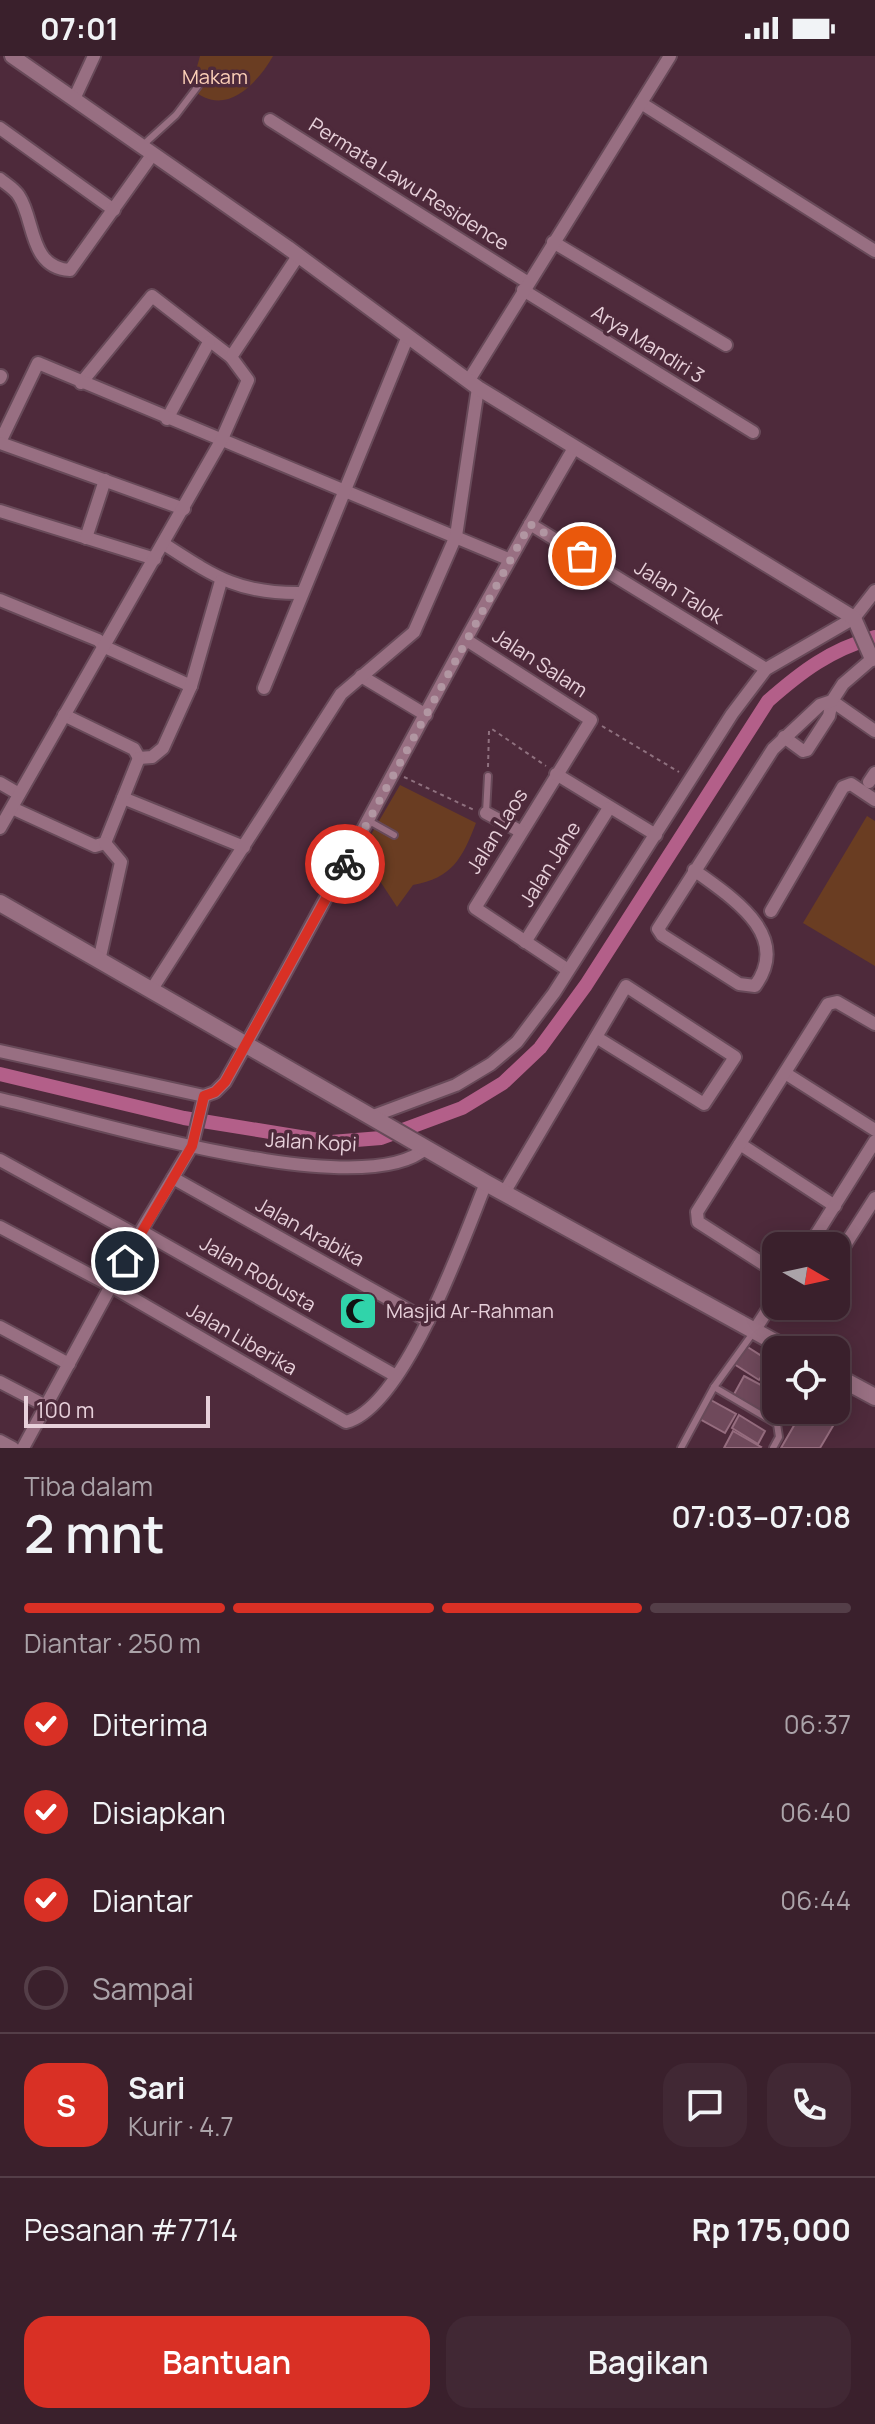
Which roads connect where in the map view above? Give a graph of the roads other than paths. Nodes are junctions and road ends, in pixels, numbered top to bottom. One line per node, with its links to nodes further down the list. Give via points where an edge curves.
1 (12, 56): 5 (street)
2 (94, 56): 5 (street)
3 (670, 56): 6 (street)
4 (198, 86): 9 (lane)
5 (74, 99): 9 (street)
6 (641, 103): 12 (street); 13 (street)
7 (270, 120): 15 (street, Permata Lawu Residence)
8 (0, 128): 11 (street)
9 (146, 151): 11 (street); 14 (street)
10 (0, 179): 11 (street, via 20,197 38,251 62,269 75,267)
11 (114, 210)
12 (553, 242): 15 (street); 18 (street)
13 (875, 251)
14 (298, 256): 16 (street); 19 (street)
15 (525, 286): 21 (street); 23 (street, Arya Mandiri 3)
16 (408, 336): 21 (street); 28 (street)
17 (209, 342): 19 (street); 20 (street, via 152,296); 22 (street)
18 (726, 345)
19 (231, 357): 24 (street, via 248,380)
20 (81, 383): 22 (street); 25 (street, via 38,363)
21 (473, 384): 26 (street); 32 (street)
22 (167, 419): 24 (street)
23 (753, 432)
24 (221, 441): 28 (street); 29 (street)
25 (0, 442): 27 (street)
26 (574, 448): 31 (street); 42 (street)
27 (105, 480): 29 (street); 33 (street)
28 (343, 490): 32 (street); 39 (street)
29 (184, 509): 34 (street)
30 (0, 511): 33 (street)
31 (530, 524): 36 (street); 46 (street, Jalan Talok)
32 (456, 536): 36 (street); 47 (street, via 414,632)
33 (86, 538): 35 (street)
34 (164, 544): 35 (street); 37 (street)
35 (155, 559): 44 (street)
36 (508, 559): 43 (street)
37 (221, 581): 39 (street); 48 (street)
38 (875, 591): 42 (street)
39 (302, 593): 49 (street)
40 (0, 600): 44 (street)
41 (875, 610): 42 (street)
42 (856, 618): 45 (street); 46 (street)
43 (468, 641): 52 (street); 53 (street, Jalan Salam)
44 (105, 647): 48 (street); 51 (street)
45 (872, 656): 50 (street)
46 (766, 669): 70 (street)
47 (361, 676): 52 (street); 72 (street, via 332,707)
48 (191, 686): 56 (street, via 163,748 152,757)
49 (264, 688)
50 (832, 701): 54 (street); 55 (street); 55 (street, via 829,716 807,750)
51 (64, 715): 56 (street, via 134,749); 60 (street)
52 (426, 715): 66 (street)
53 (591, 720): 57 (street, Jalan Laos)
54 (875, 731)
55 (784, 737): 73 (street)
56 (139, 758): 61 (street)
57 (556, 774): 64 (street); 68 (street, Jalan Laos)
58 (488, 776): 65 (lane)
59 (0, 783): 60 (street)
60 (19, 794): 63 (street)
61 (123, 798): 71 (street); 72 (street)
62 (875, 800): 75 (street, via 851,784 843,787)
63 (12, 808): 67 (street); 71 (street, via 95,846)
64 (609, 808): 70 (street); 76 (street, Jalan Jahe)
65 (486, 813): 68 (street)
66 (369, 821): 69 (lane); 82 (street)
67 (0, 828)
68 (520, 831): 76 (street, Jalan Laos, via 476,910)
69 (394, 835)
70 (656, 835): 78 (street)
71 (105, 843): 77 (street, via 121,862)
72 (244, 847): 79 (street)
73 (694, 870): 73 (street, via 659,933 739,984 755,986 766,952 755,917)
74 (0, 903): 77 (main road)
75 (771, 911)
76 (525, 942): 78 (street)
77 (99, 961): 79 (main road)
78 (568, 970): 87 (street, via 517,1042 491,1064)
79 (152, 989): 82 (main road)
80 (875, 1024): 84 (street, via 830,1002)
81 (596, 1037): 81 (street, via 704,1104 735,1057 626,986); 96 (street)
82 (246, 1045): 85 (street, via 220,1088); 87 (main road)
83 (0, 1051): 85 (street)
84 (785, 1073): 88 (street); 91 (street)
85 (203, 1098): 90 (street)
86 (0, 1099): 90 (street, Jalan Kopi)
87 (377, 1119): 92 (main road)
88 (875, 1130)
89 (875, 1141): 98 (street)
90 (193, 1142): 92 (street, Jalan Kopi, via 312,1165 375,1165 410,1158); 94 (street)
91 (740, 1144): 98 (street); 103 (street, via 696,1219)
92 (424, 1147): 95 (main road)
93 (0, 1160): 101 (street, Jalan Robusta)
94 (173, 1178): 101 (street); 106 (street, Jalan Arabika)
95 (486, 1183): 96 (main road); 106 (street)
96 (504, 1193): 108 (main road)
97 (875, 1198): 102 (street)
98 (835, 1206): 100 (street)
99 (0, 1227): 104 (street, Jalan Liberika)
100 (818, 1232)
101 (140, 1233): 104 (street); 111 (street, Jalan Robusta)
102 (850, 1237)
103 (762, 1263)
104 (113, 1287): 110 (street); 111 (street, Jalan Liberika, via 341,1421 351,1421 377,1403)
105 (762, 1319): 108 (street)
106 (428, 1321): 111 (street)
107 (0, 1327): 110 (street)
108 (754, 1331): 109 (main road); 114 (lane)
109 (763, 1336)
110 (69, 1364): 116 (street)
111 (396, 1376)
112 (0, 1382): 116 (street)
113 (850, 1384): 115 (main road)
114 (714, 1387): 120 (lane); 121 (lane, via 777,1424 779,1437)
115 (875, 1397)
116 (46, 1406): 119 (street)
117 (0, 1441): 118 (street)
118 (13, 1448)
119 (23, 1448)
120 (681, 1448)
121 (773, 1448)

